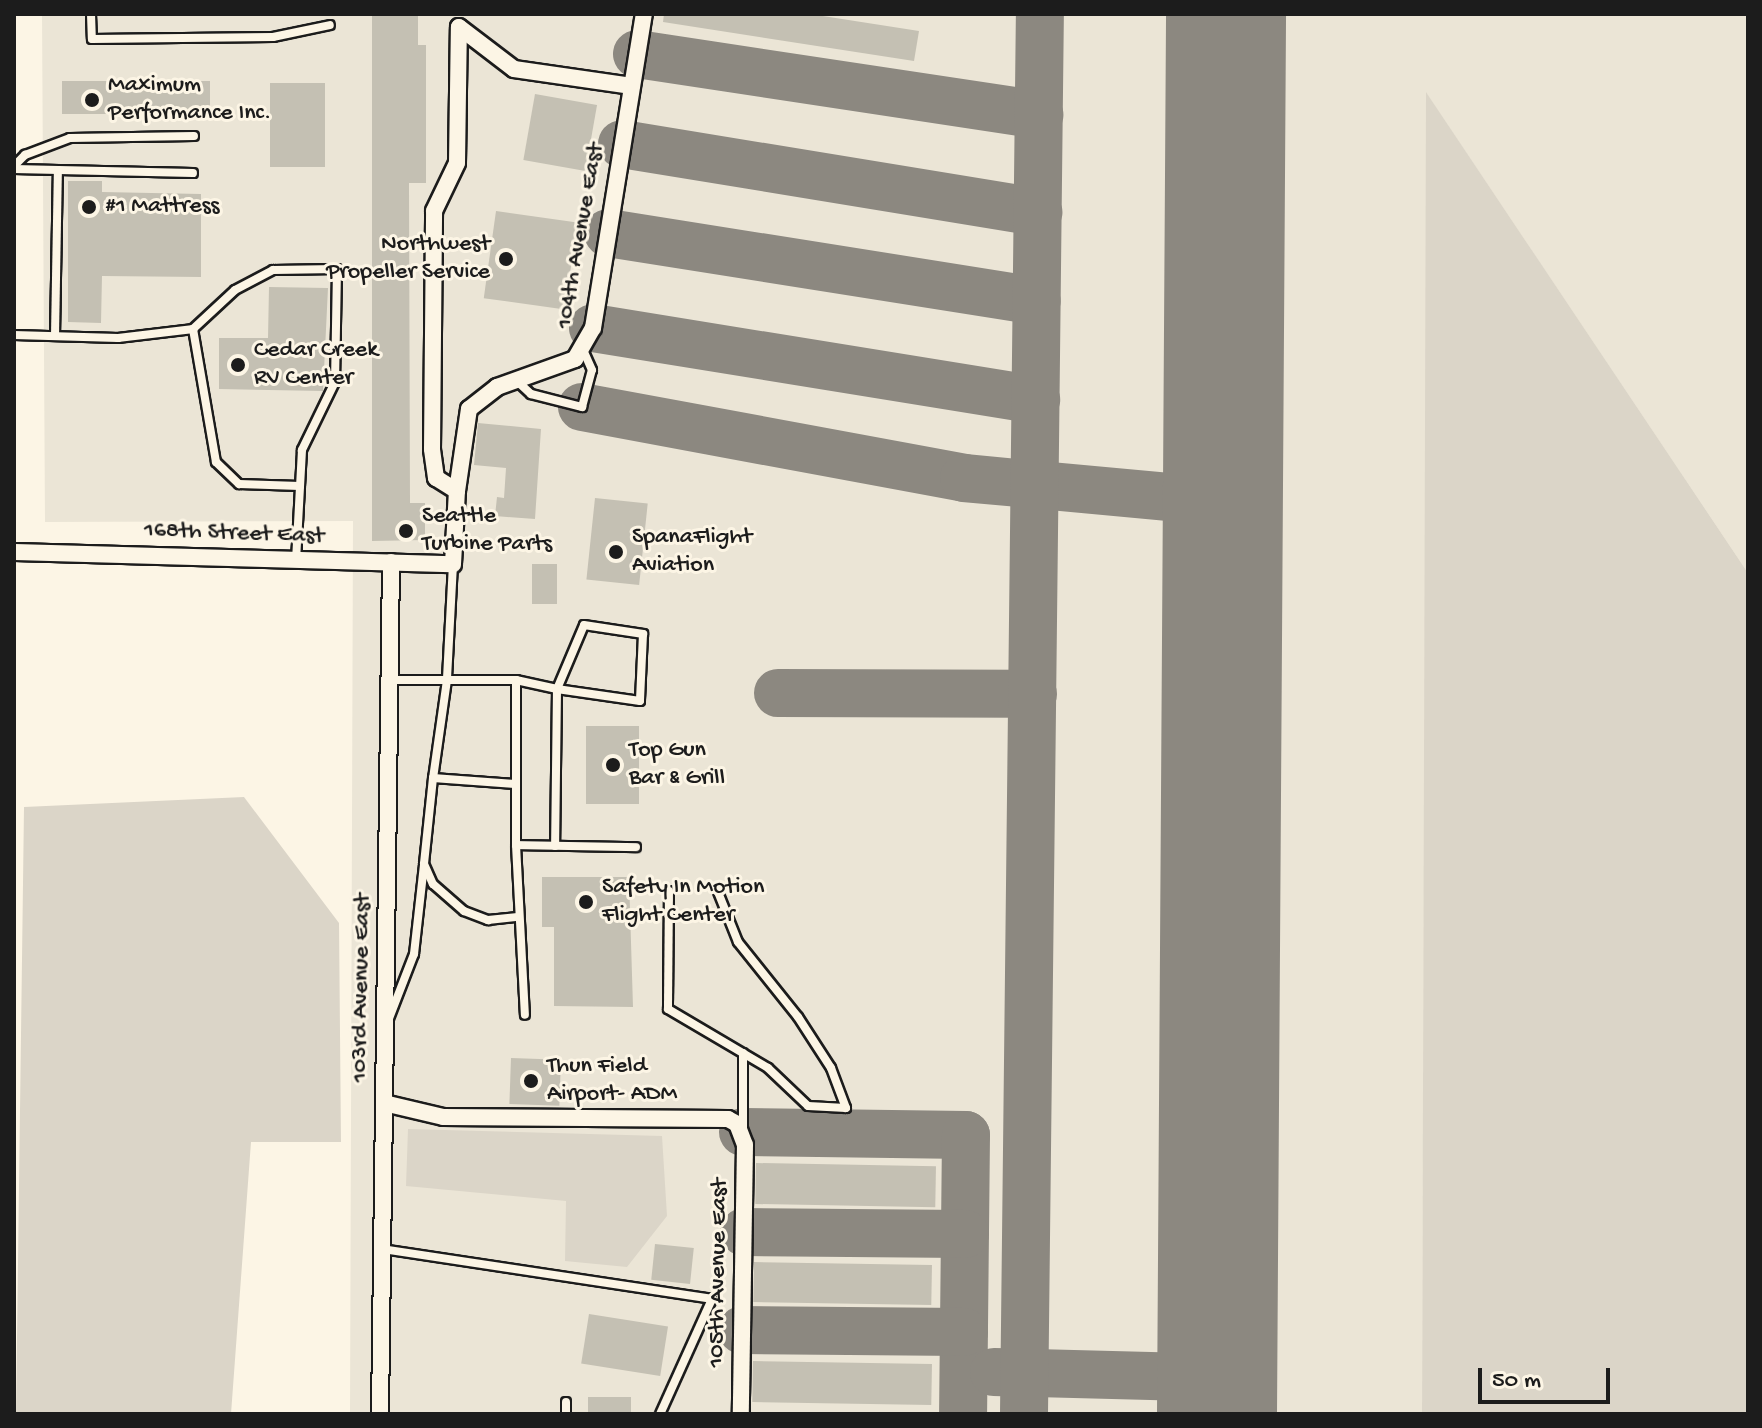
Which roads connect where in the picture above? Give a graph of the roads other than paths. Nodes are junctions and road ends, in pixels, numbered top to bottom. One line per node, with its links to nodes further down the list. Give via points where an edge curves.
1 (91, 14): 3 (lane, via 92,39 273,37)
2 (644, 14): 4 (street, 104th Avenue East)
3 (330, 25)
4 (632, 86): 12 (street, 104th Avenue East, via 593,328); 15 (street, via 514,69 459,27 457,163 434,211 432,449 436,478)
5 (194, 136): 6 (lane, via 70,138 25,155)
6 (14, 168): 7 (lane)
7 (58, 170): 8 (lane); 11 (lane)
8 (193, 173)
9 (193, 329): 11 (lane, via 118,338); 14 (lane, via 216,462 239,484); 14 (lane, via 235,290 273,270 337,269 341,282 335,382 307,434)
10 (14, 335): 11 (lane)
11 (55, 336)
12 (583, 350): 13 (street, 104th Avenue East, via 560,368); 13 (lane, via 592,370 582,407 531,394)
13 (517, 381): 15 (street, 104th Avenue East, via 497,387 469,409)
14 (300, 486): 17 (lane)
15 (457, 491): 19 (street)
16 (14, 552): 17 (street, 168th Street East)
17 (296, 560): 18 (street, 168th Street East)
18 (391, 562): 19 (street, 168th Street East); 20 (street, 103rd Avenue East)
19 (453, 564): 21 (lane)
20 (390, 680): 21 (lane); 34 (street, 103rd Avenue East)
21 (447, 680): 22 (lane); 24 (lane)
22 (516, 680): 23 (lane); 25 (lane)
23 (557, 689): 23 (lane, via 640,701 643,634 584,625); 27 (lane)
24 (433, 778): 25 (lane); 29 (lane)
25 (515, 784): 26 (lane)
26 (516, 845): 27 (lane); 32 (lane)
27 (555, 846): 28 (lane)
28 (636, 847)
29 (424, 864): 32 (lane, via 433,884 464,911 488,920); 34 (lane, via 414,954)
30 (669, 891): 35 (lane, via 668,1009)
31 (718, 892): 35 (lane, via 738,942 798,1017 831,1068 846,1108 808,1106 768,1068)
32 (518, 917): 33 (lane)
33 (525, 1015)
34 (385, 1027): 36 (street, 103rd Avenue East)
35 (743, 1053): 37 (lane)
36 (384, 1103): 37 (street, via 443,1117 728,1119); 38 (street, 103rd Avenue East)
37 (743, 1132): 43 (street, 105th Avenue East)
38 (382, 1249): 40 (street, 103rd Avenue East); 42 (lane, via 712,1299)
39 (566, 1402): 41 (lane)
40 (380, 1414)
41 (566, 1414)
42 (660, 1414)
43 (741, 1414)

